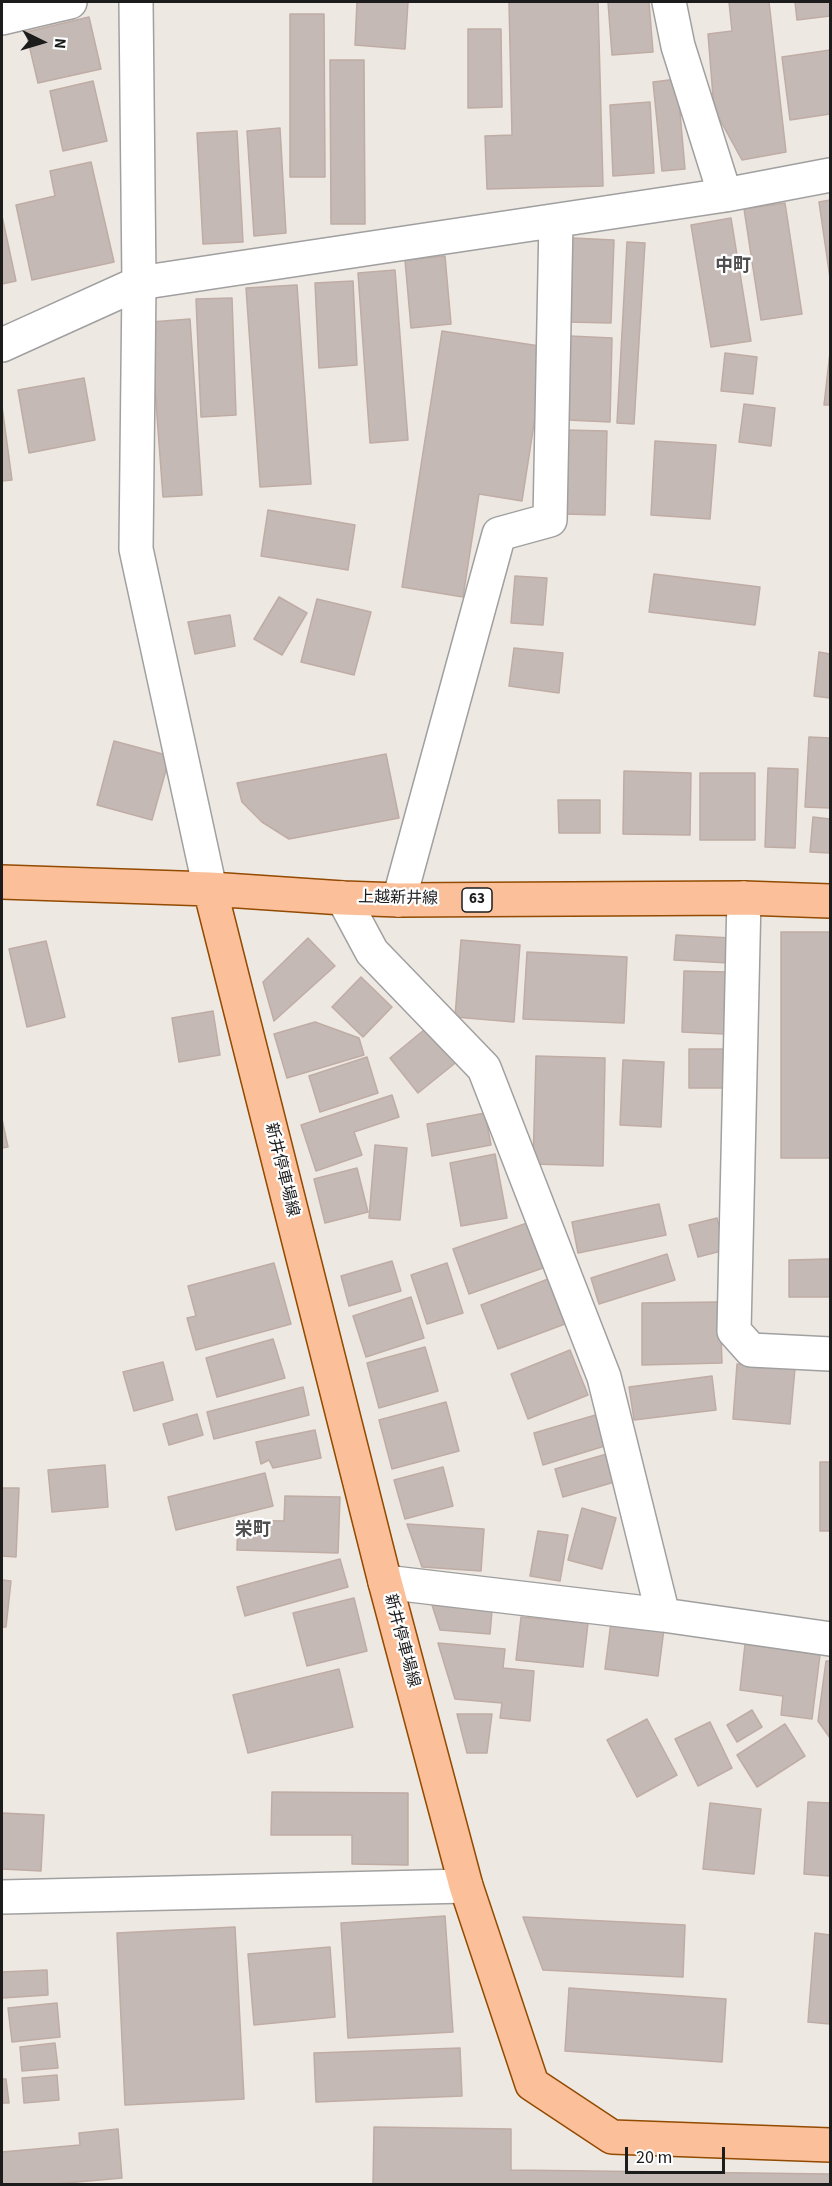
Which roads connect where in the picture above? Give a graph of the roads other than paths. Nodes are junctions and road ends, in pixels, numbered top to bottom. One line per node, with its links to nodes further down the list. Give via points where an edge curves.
1 (70, 2): 4 (street)
2 (136, 2): 8 (street)
3 (669, 2): 6 (street, via 678,46)
4 (2, 18)
5 (831, 176): 6 (street)
6 (725, 195): 7 (street)
7 (556, 221): 8 (street); 14 (street, via 550,520 499,534)
8 (139, 284): 9 (street); 11 (street, via 136,549)
9 (2, 345)
10 (2, 882): 11 (main road, 上越新井線 / 63)
11 (210, 889): 12 (main road, 上越新井線 / 63); 17 (main road, 新井停車場線)
12 (343, 898): 14 (main road, 上越新井線 / 63); 18 (street, via 372,952 484,1068 604,1377)
13 (744, 898): 14 (main road, 上越新井線 / 63); 15 (main road, 上越新井線 / 63); 16 (street, via 734,1331 751,1350)
14 (399, 900)
15 (831, 900)
16 (831, 1354)
17 (385, 1582): 18 (street); 20 (main road, 新井停車場線)
18 (663, 1615): 19 (street)
19 (831, 1639)
20 (466, 1886): 21 (street); 22 (main road, 新井停車場線, via 532,2084 612,2138)
21 (2, 1897)
22 (831, 2145)

